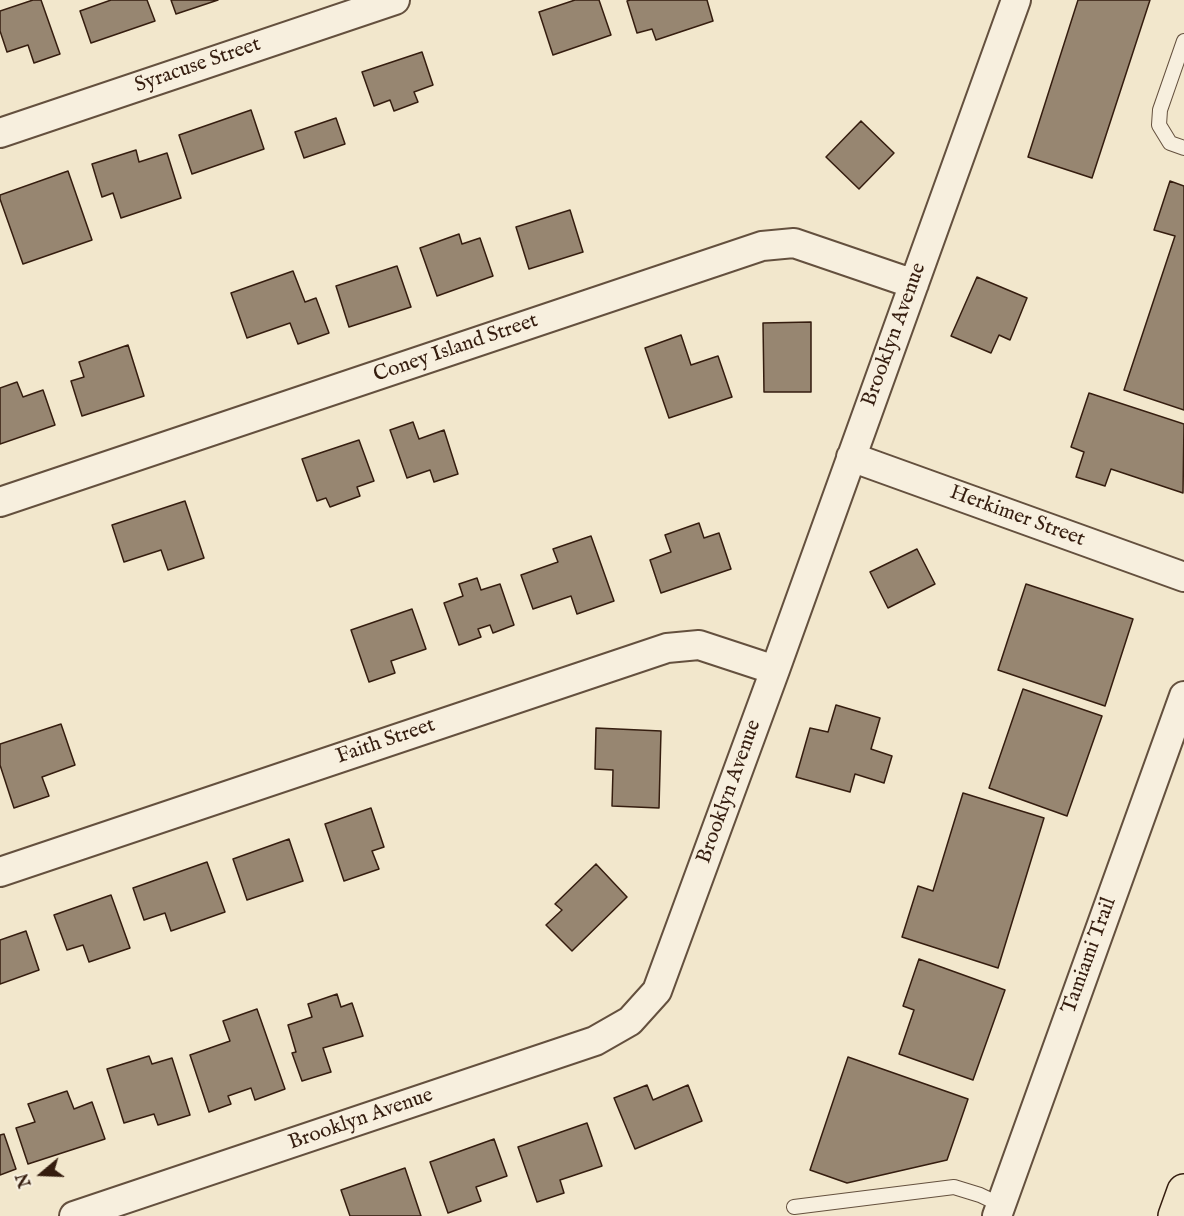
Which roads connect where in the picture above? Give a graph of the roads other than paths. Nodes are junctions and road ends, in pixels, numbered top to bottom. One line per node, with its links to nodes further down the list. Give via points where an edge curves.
1 (395, 0): 4 (street, Syracuse Street)
2 (1016, 0): 6 (street, Brooklyn Avenue)
3 (1184, 41): 5 (lane, via 1160,110 1159,125 1170,143)
4 (0, 133)
5 (1184, 148)
6 (914, 284): 7 (street, Brooklyn Avenue); 8 (street, Coney Island Street, via 794,243 762,246)
7 (851, 457): 9 (street, Herkimer Street); 10 (street, Brooklyn Avenue)
8 (0, 502)
9 (1184, 577)
10 (775, 670): 12 (street, Faith Street, via 699,645 667,648); 16 (street, Brooklyn Avenue, via 657,990 630,1021 595,1041)
11 (1184, 696): 15 (street, Tamiami Trail)
12 (0, 872)
13 (1184, 1191): 17 (main road)
14 (794, 1207): 15 (lane, via 954,1186 980,1195)
15 (999, 1211)
16 (74, 1216)
17 (1175, 1216)

